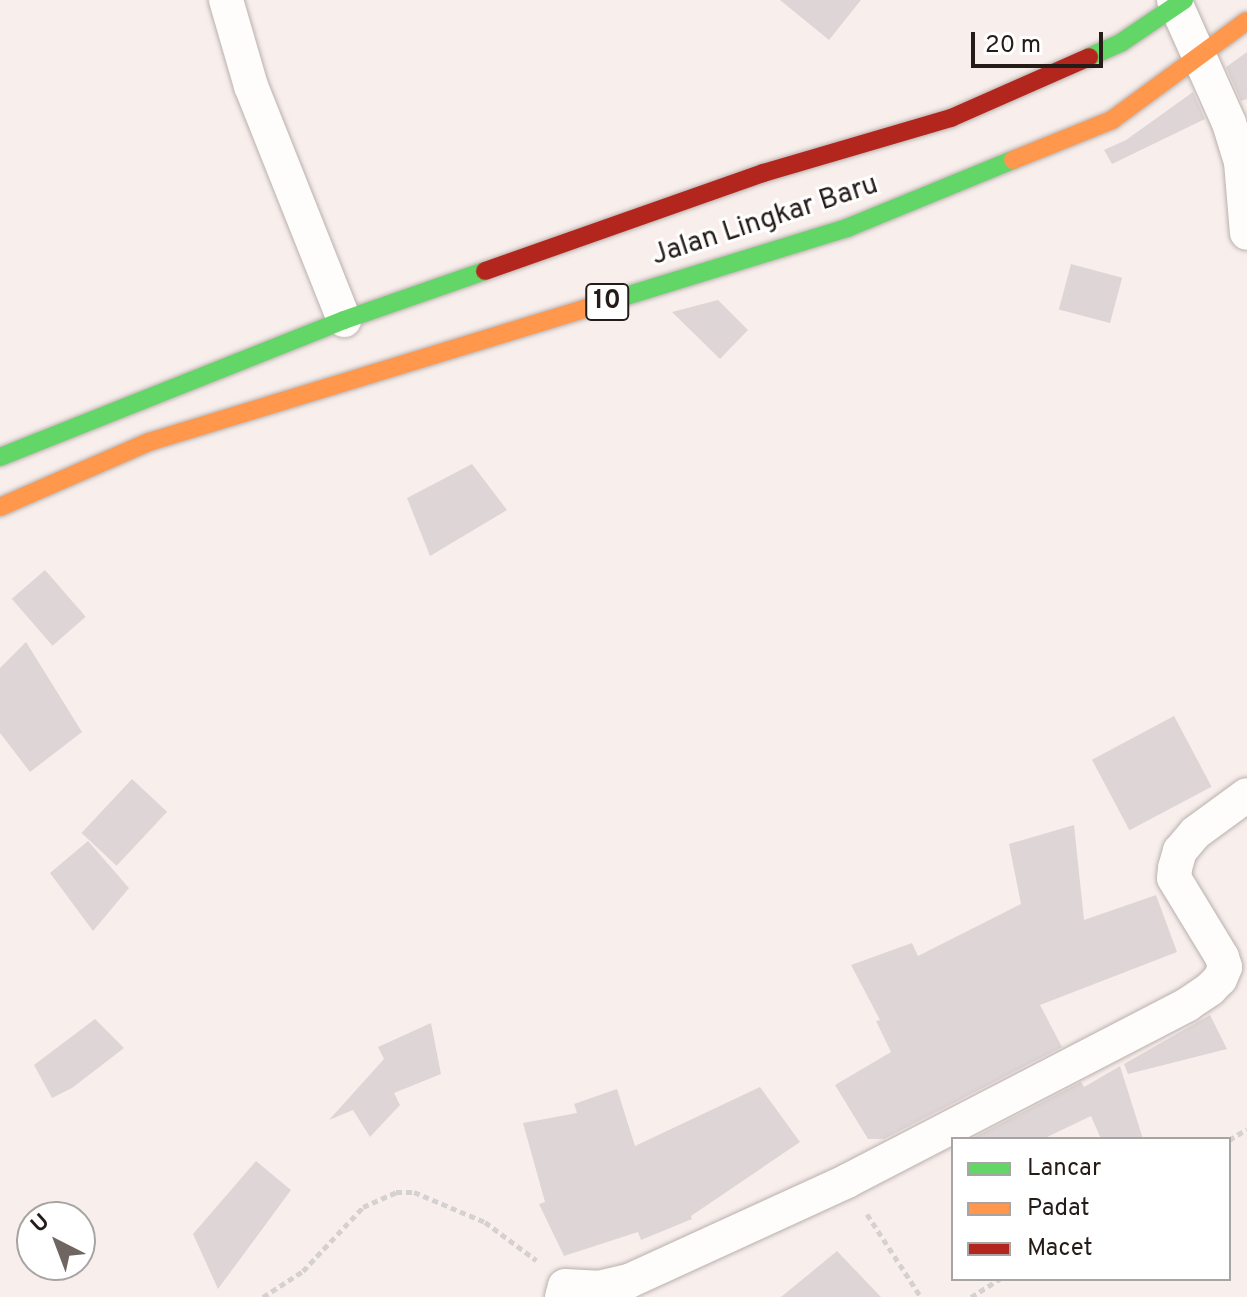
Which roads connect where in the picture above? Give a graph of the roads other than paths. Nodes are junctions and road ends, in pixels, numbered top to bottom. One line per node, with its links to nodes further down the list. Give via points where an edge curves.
1 (226, 0): 6 (street, via 251,86)
2 (1178, 2): 4 (street); 6 (highway, Jalan Lingkar Baru, via 1122,42 951,118 763,173)
3 (1247, 21): 4 (highway, Jalan Lingkar Baru / 10)
4 (1197, 59): 5 (street, via 1229,123 1241,162); 8 (highway, Jalan Lingkar Baru / 10, via 1112,120 847,228 149,442)
5 (1247, 233)
6 (344, 320): 7 (highway, Jalan Lingkar Baru)
7 (0, 457)
8 (0, 507)
9 (1247, 795): 10 (street, via 1195,833 1180,851 1175,868 1174,878 1225,967 1210,989 847,1181 629,1281)
10 (563, 1292)

